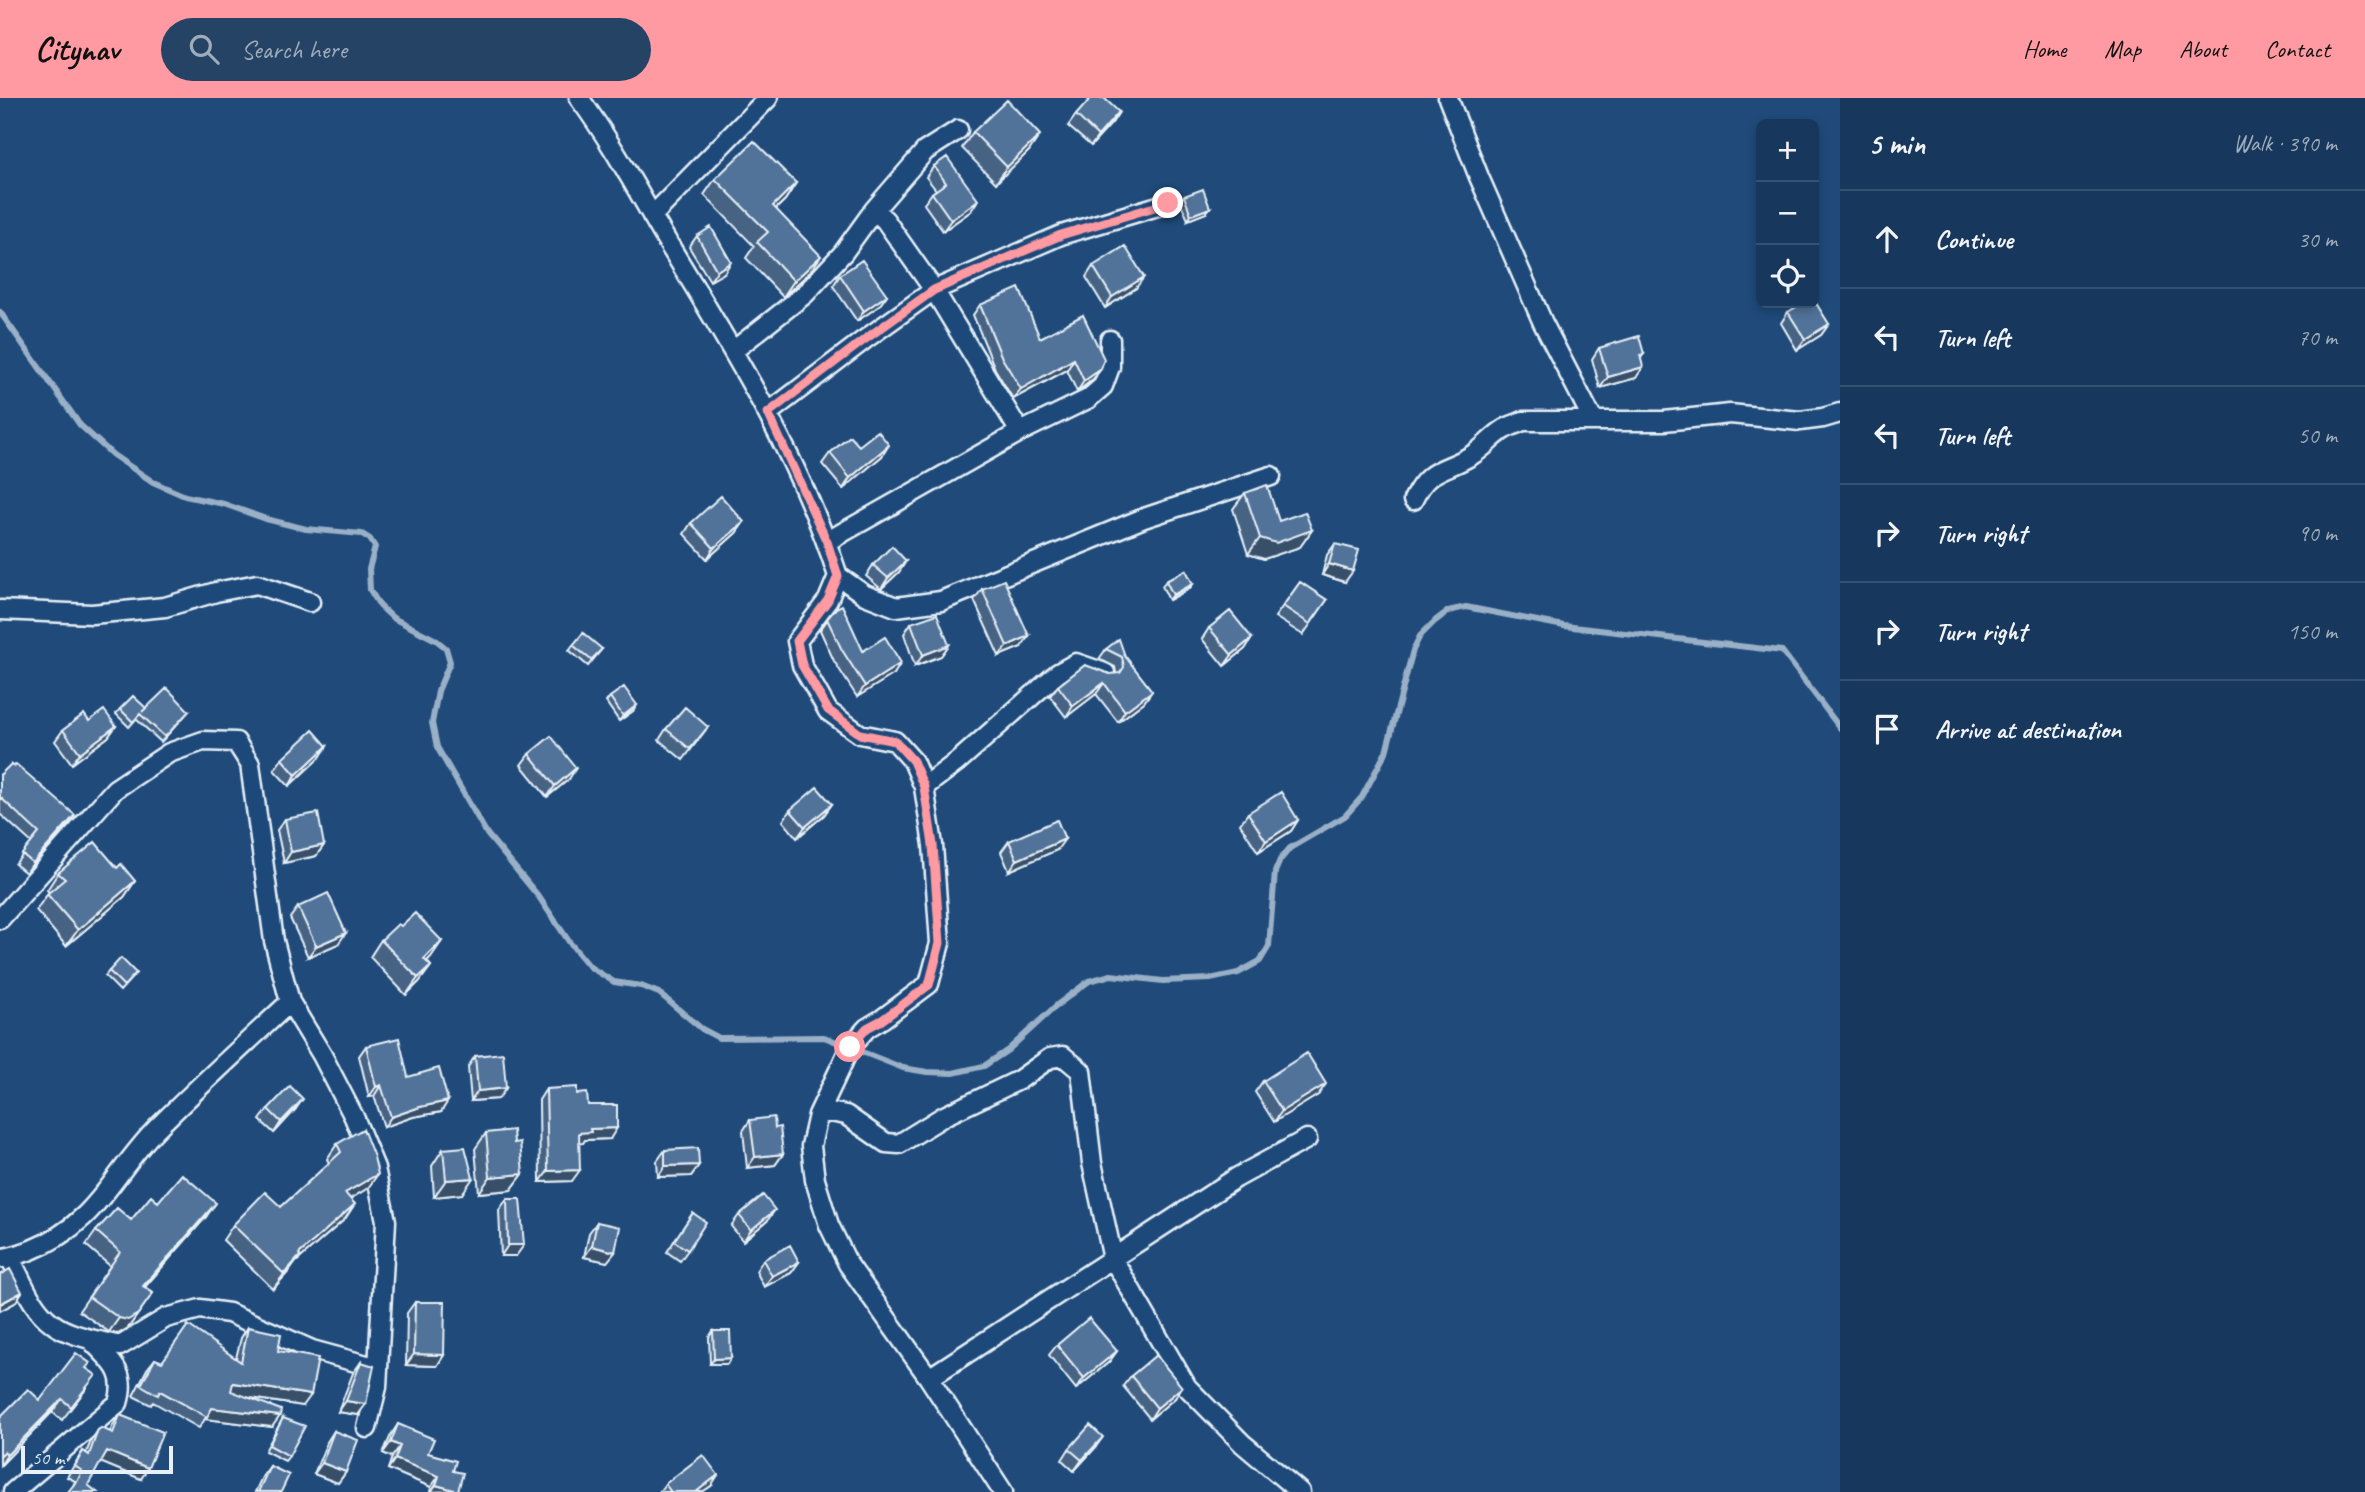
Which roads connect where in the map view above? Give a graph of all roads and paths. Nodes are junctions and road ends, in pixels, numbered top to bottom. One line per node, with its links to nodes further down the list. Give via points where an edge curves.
1 (579, 98): 7 (street)
2 (768, 98): 7 (street)
3 (1448, 98): 13 (street, via 1543,323)
4 (958, 130): 6 (street, via 925,151)
5 (1168, 203): 8 (street, via 1061,235)
6 (874, 211): 8 (street); 10 (street, via 805,294)
7 (652, 216): 10 (street)
8 (934, 290): 11 (street); 14 (street)
9 (1110, 340): 14 (street, via 1110,367 1103,386 1088,399)
10 (733, 351): 11 (street)
11 (768, 413): 17 (street)
12 (1840, 413): 13 (street, via 1800,421 1730,414 1664,421)
13 (1593, 420): 16 (street, via 1550,419 1513,425 1476,453 1434,471)
14 (1020, 432): 17 (street)
15 (1271, 476): 18 (street, via 1144,518 941,601 896,607 865,595)
16 (1413, 500)
17 (827, 542): 18 (street)
18 (838, 576): 22 (street, via 828,600 797,641 802,665 828,710 860,734 895,741 913,761)
19 (310, 602): 20 (street, via 257,584 164,607 92,614)
20 (0, 610)
21 (1106, 674): 22 (street, via 1076,663 1058,673)
22 (924, 787): 25 (street, via 940,943 929,985 867,1028 850,1047)
23 (0, 919): 24 (street, via 115,789 169,752 202,741 236,742 250,764 274,941)
24 (290, 1002): 27 (street, via 154,1131 103,1198 71,1229); 30 (street, via 354,1117 375,1168 386,1221)
25 (818, 1115): 28 (street, via 846,1115 886,1143 899,1144 944,1116 1019,1080 1050,1058 1063,1056 1081,1071 1092,1163); 31 (street, via 811,1146 815,1180 829,1225 848,1264)
26 (1307, 1139): 28 (street, via 1236,1178)
27 (5, 1258): 29 (street, via 35,1306 53,1324)
28 (1113, 1259): 31 (street); 35 (street, via 1187,1387 1242,1443)
29 (89, 1339): 30 (street, via 120,1346 166,1318 200,1309 229,1313 312,1350); 33 (street, via 119,1371 123,1388 118,1403)
30 (378, 1368): 32 (street)
31 (929, 1378): 34 (street)
32 (367, 1429)
33 (13, 1492)
34 (1003, 1492)
35 (1300, 1492)

